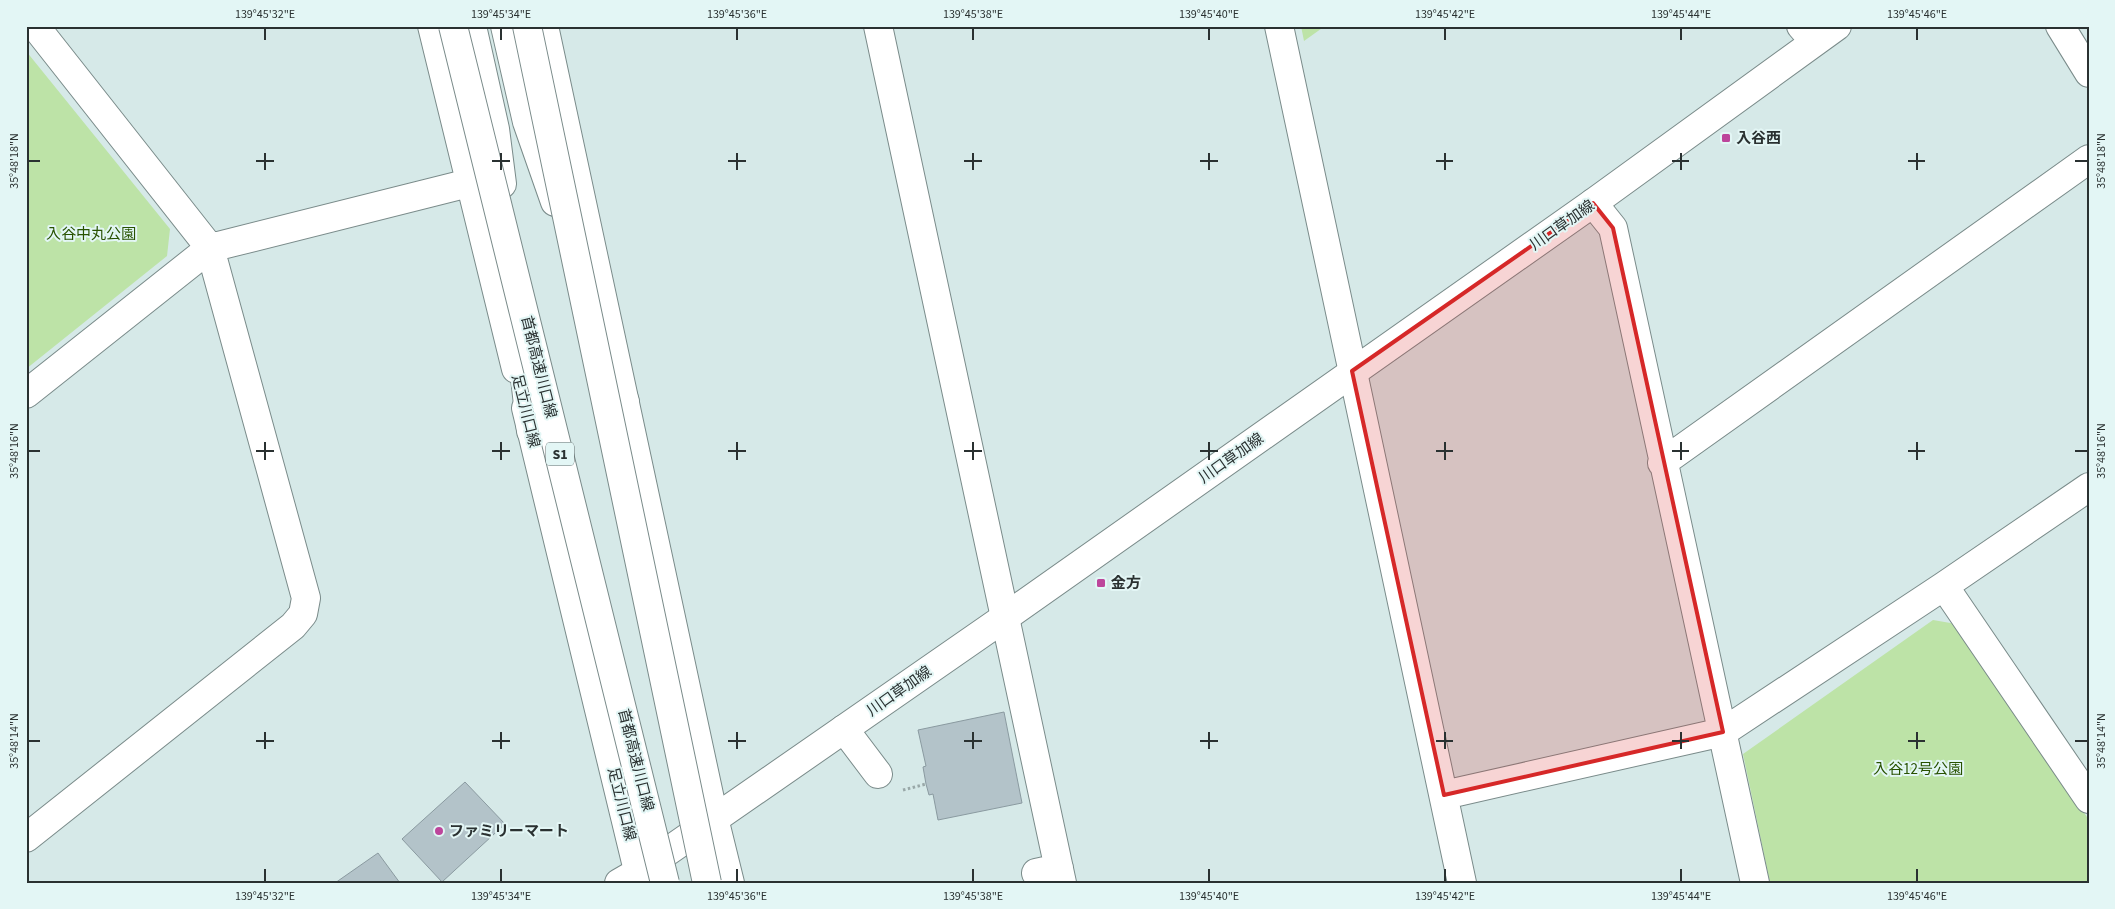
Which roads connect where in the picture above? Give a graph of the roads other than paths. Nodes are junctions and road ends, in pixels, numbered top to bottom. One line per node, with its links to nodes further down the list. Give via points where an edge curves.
1 (36, 26): 17 (main road)
2 (432, 26): 15 (main road, 足立川口線)
3 (453, 26): 35 (main road, 首都高速川口線 / S1, bridge)
4 (472, 26): 21 (main road, via 495,129)
5 (505, 26): 20 (main road, via 527,122)
6 (527, 26): 36 (main road, bridge)
7 (544, 26): 20 (main road)
8 (878, 26): 25 (main road)
9 (1279, 26): 18 (main road)
10 (1837, 26): 12 (main road, 川口草加線)
11 (2060, 26): 13 (main road)
12 (1808, 34): 16 (main road, 川口草加線)
13 (2089, 73)
14 (2089, 159): 22 (main road)
15 (470, 183): 17 (main road); 21 (main road, 足立川口線)
16 (1593, 203): 18 (main road, 川口草加線); 22 (main road, via 1613,228)
17 (210, 248): 19 (main road); 32 (main road, via 306,598 303,614 293,626)
18 (1352, 372): 25 (main road, 川口草加線); 29 (main road)
19 (26, 394)
20 (625, 402): 31 (main road)
21 (532, 431): 34 (main road, 足立川口線)
22 (1662, 463): 27 (main road)
23 (2089, 487): 24 (main road)
24 (1944, 586): 27 (main road); 30 (main road)
25 (1004, 618): 26 (main road, 川口草加線); 33 (main road)
26 (844, 728): 28 (main road); 31 (main road, 川口草加線)
27 (1723, 732): 29 (main road); 39 (main road)
28 (878, 774)
29 (1444, 795): 38 (main road)
30 (2089, 799)
31 (714, 818): 34 (main road, 川口草加線); 37 (main road)
32 (26, 838)
33 (1052, 874)
34 (633, 879)
35 (665, 883)
36 (707, 883)
37 (730, 883)
38 (1462, 883)
39 (1755, 883)

